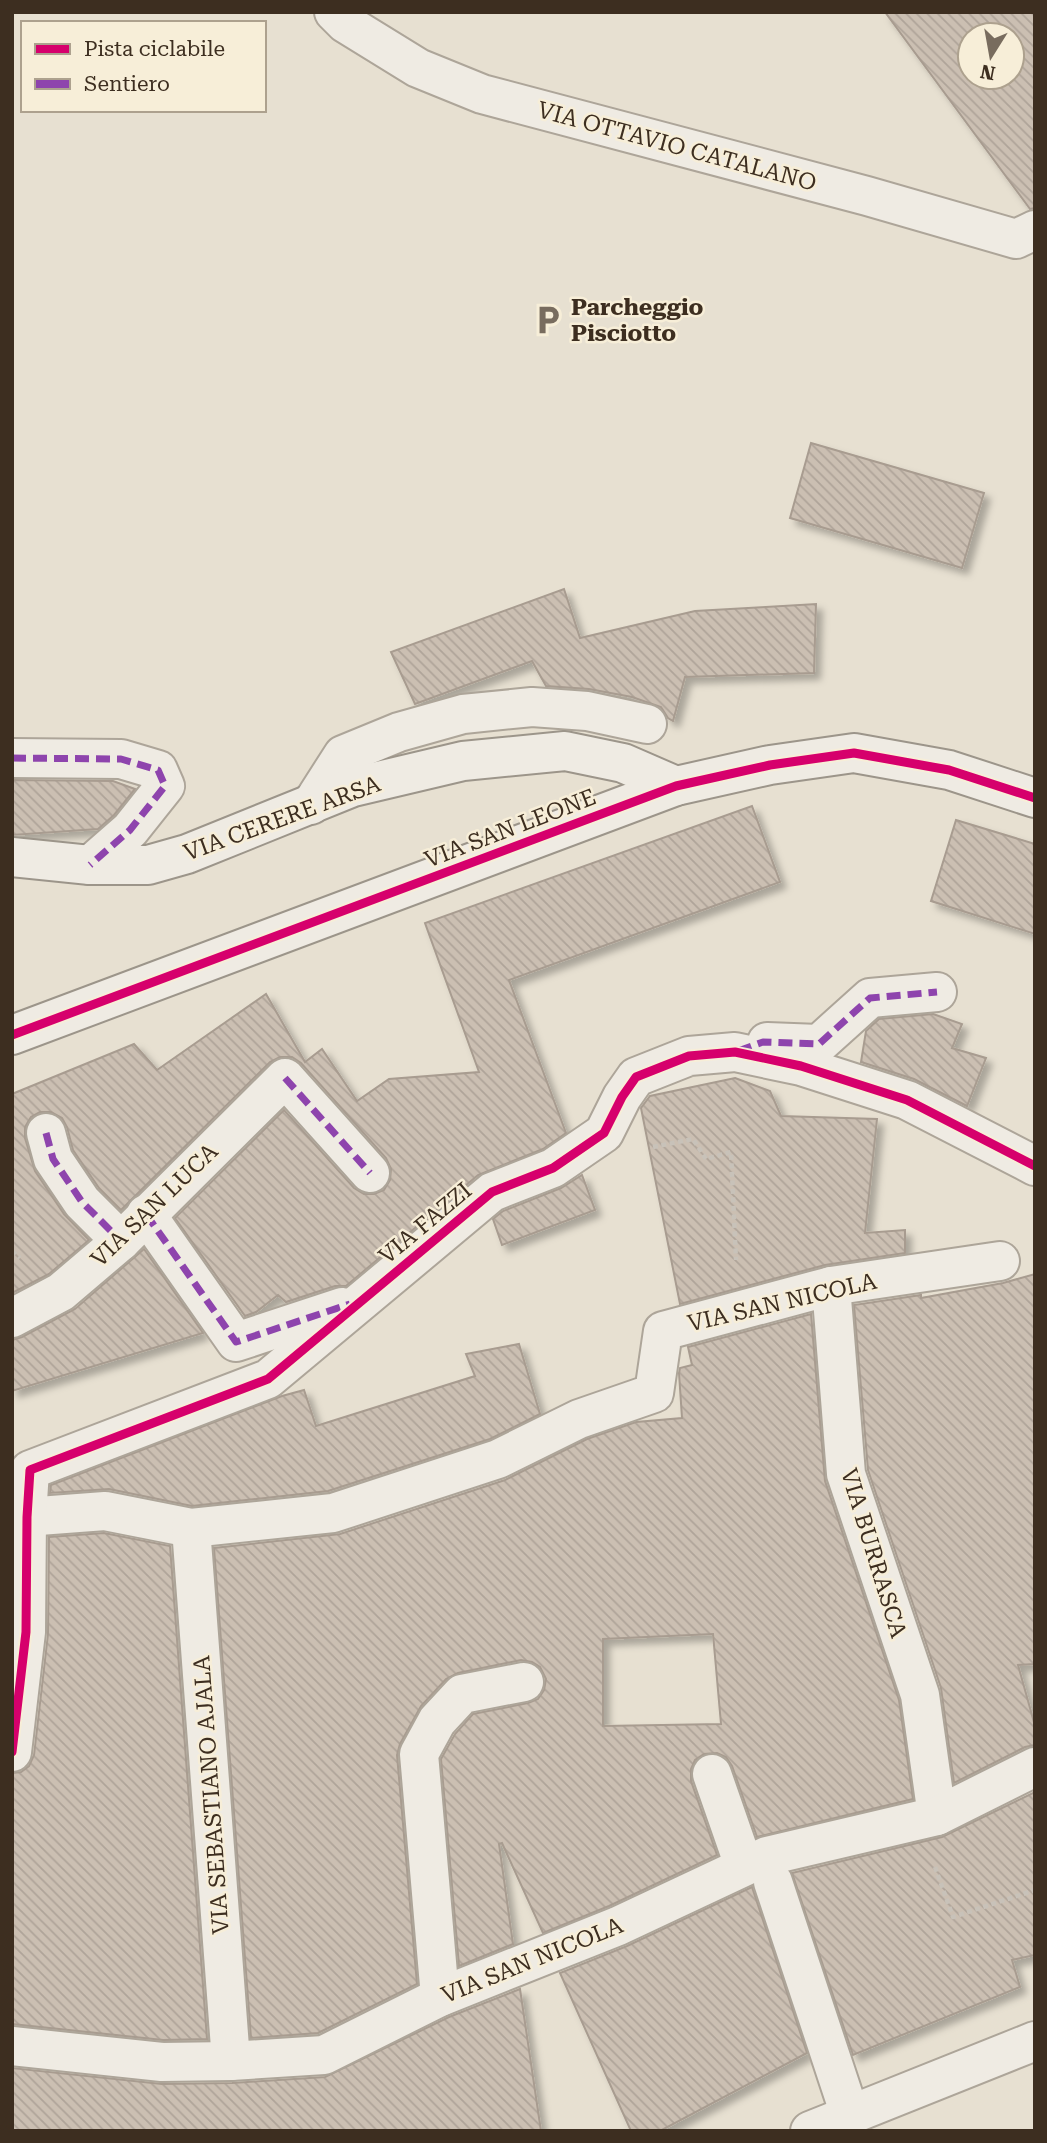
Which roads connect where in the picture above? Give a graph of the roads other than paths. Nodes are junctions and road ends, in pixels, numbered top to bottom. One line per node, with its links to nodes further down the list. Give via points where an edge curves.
1 (334, 12): 2 (street, VIA OTTAVIO CATALANO, via 418,68 482,94 1016,239)
2 (1035, 230)
3 (647, 724): 7 (street, via 587,711 532,707 463,714 399,732 343,755)
4 (12, 758): 9 (street, via 121,759 158,770 165,786 130,830)
5 (676, 786): 6 (street, VIA SAN LEONE, via 770,765 854,753 949,770); 7 (street, VIA CERERE ARSA, via 623,763 565,751 464,761 353,787); 11 (street, VIA SAN LEONE)
6 (1035, 798)
7 (311, 805): 9 (street, VIA CERERE ARSA, via 148,865)
8 (12, 857): 9 (street, VIA CERERE ARSA)
9 (90, 864)
10 (937, 992): 12 (street, via 870,998 819,1044 763,1042)
11 (12, 1035)
12 (735, 1052): 14 (street, VIA FAZZI, via 801,1066 907,1100); 19 (street, VIA FAZZI, via 690,1056 636,1077 604,1133 553,1168 492,1192)
13 (46, 1133): 16 (street, via 53,1159 82,1202)
14 (1035, 1166)
15 (370, 1173): 16 (street, VIA SAN LUCA, via 285,1078)
16 (133, 1227): 19 (street, via 236,1342); 20 (street, VIA SAN LUCA, via 61,1292)
17 (1000, 1261): 18 (street, VIA SAN NICOLA)
18 (831, 1286): 22 (street, VIA SAN NICOLA, via 663,1331 654,1393 579,1419 498,1459 333,1513); 27 (street, VIA BURRASCA, via 846,1474 920,1695)
19 (363, 1299): 21 (street, VIA FAZZI, via 268,1379 30,1470)
20 (12, 1318)
21 (19, 1517): 22 (street, VIA SAN NICOLA, via 105,1511); 24 (street, via 26,1632)
22 (191, 1528): 32 (street, VIA SEBASTIANO AJALA)
23 (524, 1682): 29 (street, via 462,1694 436,1721 419,1755)
24 (12, 1752)
25 (1035, 1767): 27 (street, VIA SAN NICOLA)
26 (712, 1774): 28 (street)
27 (928, 1819): 28 (street, VIA SAN NICOLA, via 767,1856)
28 (758, 1874): 29 (street, VIA SAN NICOLA); 33 (street)
29 (440, 1997): 32 (street, VIA SAN NICOLA, via 324,2055)
30 (1035, 2041): 33 (street)
31 (12, 2046): 32 (street, VIA SAN NICOLA, via 162,2062)
32 (230, 2061)
33 (850, 2115): 34 (street)
34 (810, 2131)

